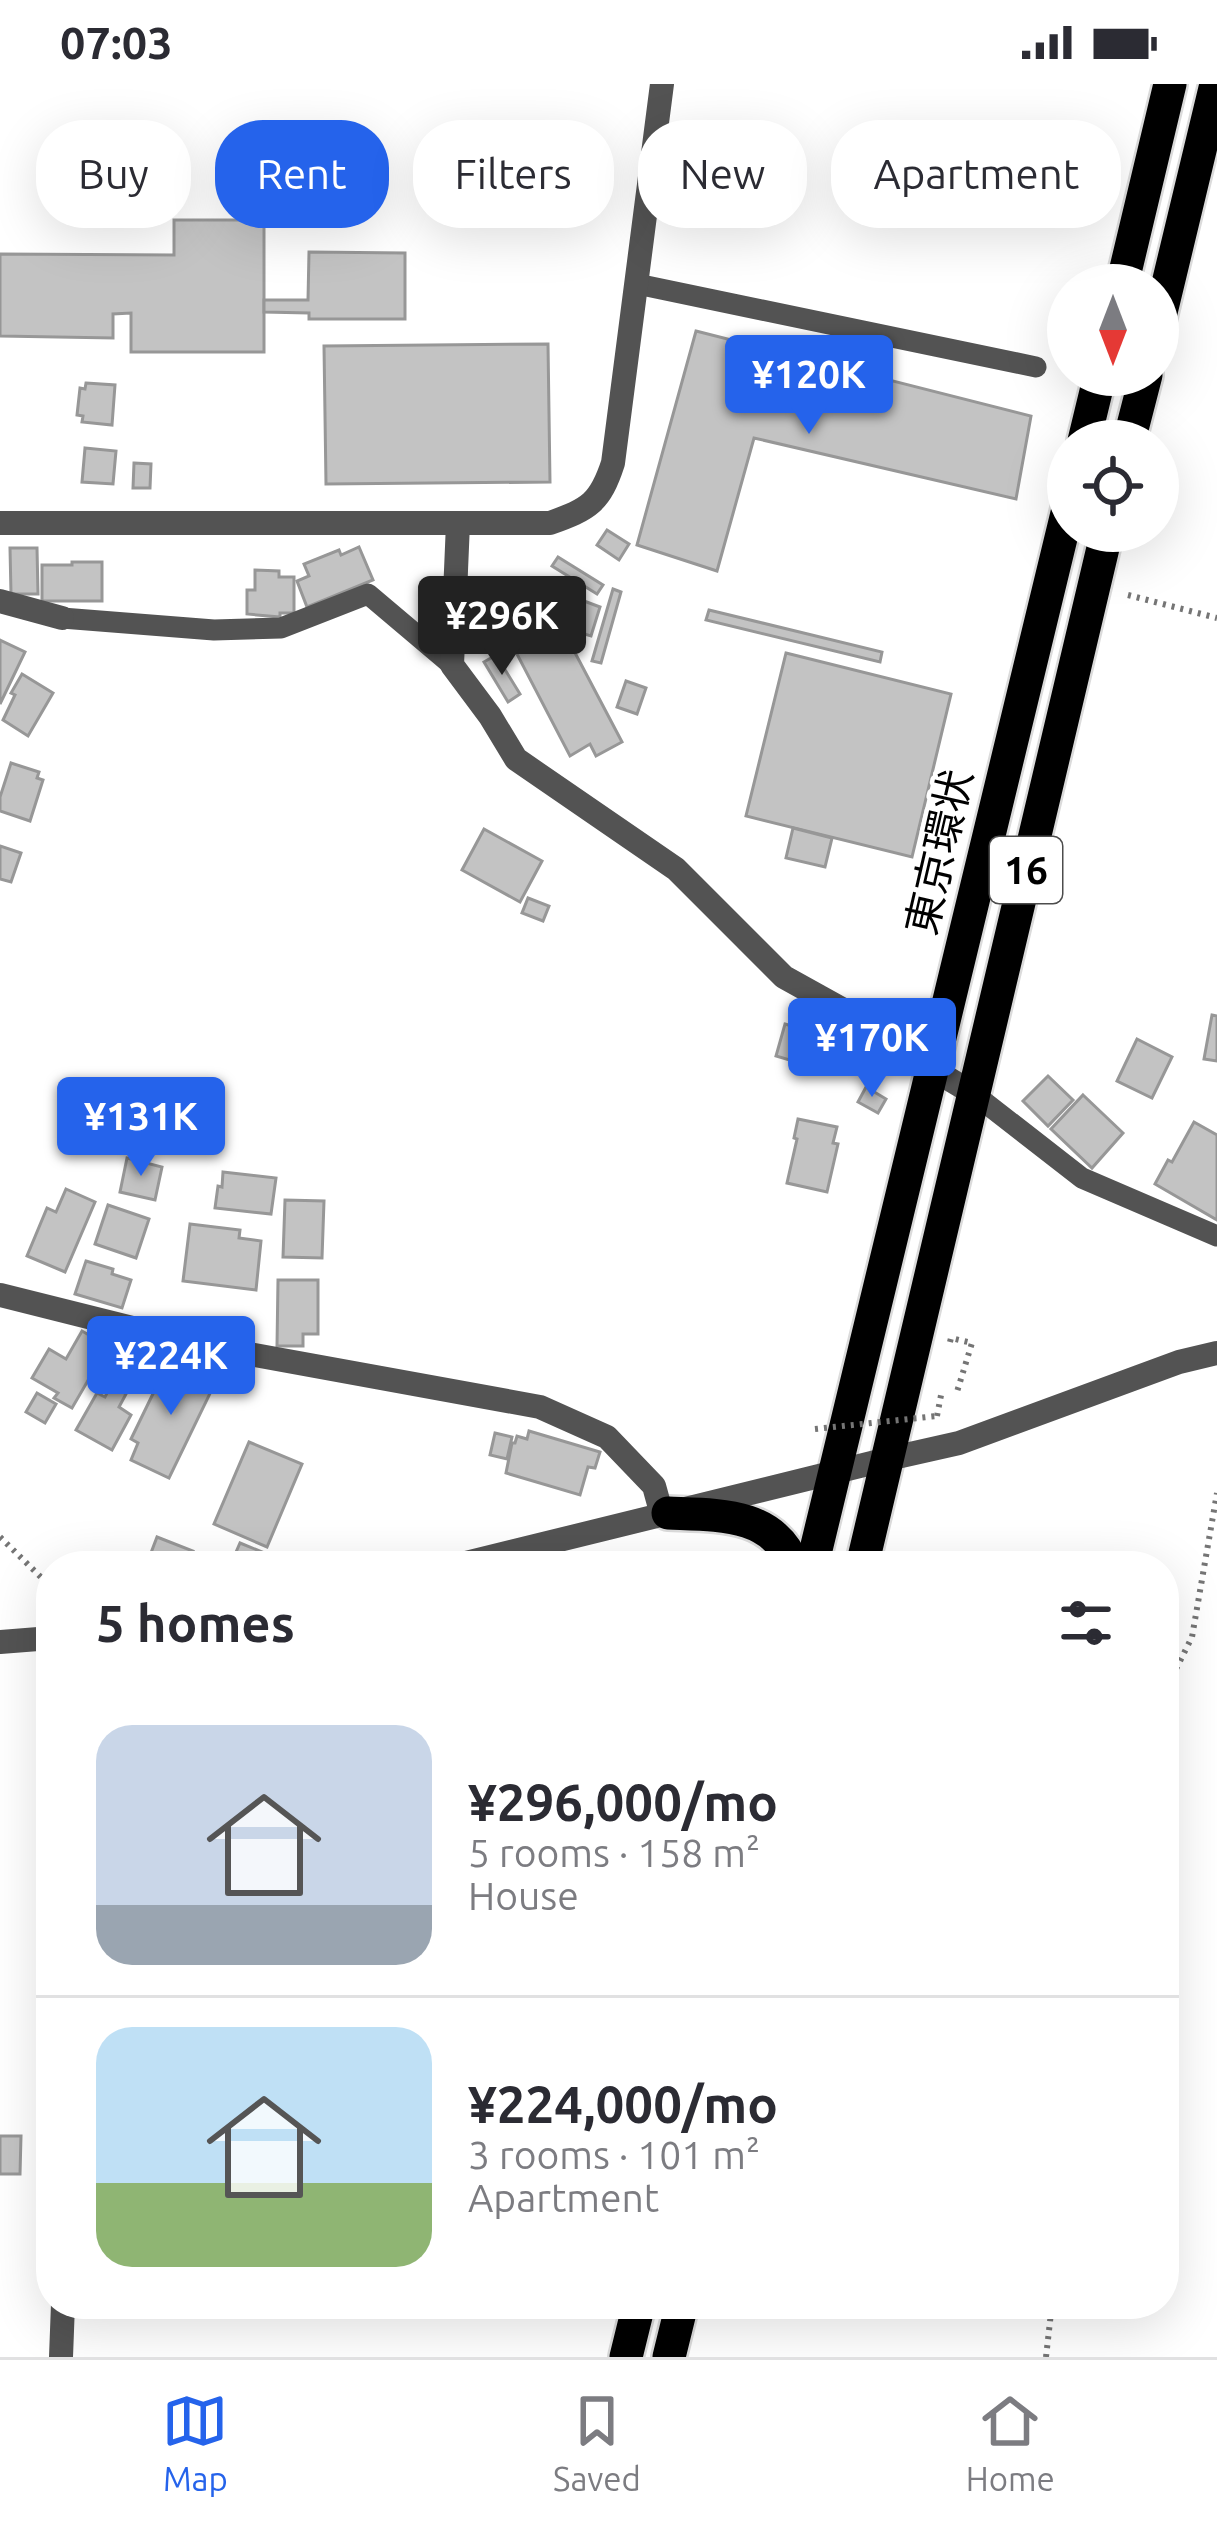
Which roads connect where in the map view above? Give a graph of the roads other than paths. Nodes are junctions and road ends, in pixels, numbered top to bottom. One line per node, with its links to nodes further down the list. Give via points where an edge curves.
1 (662, 84): 6 (street)
2 (1170, 84): 4 (highway)
3 (1216, 84): 5 (highway)
4 (1127, 264)
5 (1173, 264)
6 (637, 284): 7 (lane); 9 (street, via 604,491 579,513 550,523)
7 (1036, 367)
8 (0, 523): 9 (street)
9 (458, 523): 14 (street)
10 (1058, 552): 15 (highway, 東京環状 / 16)
11 (1102, 552): 16 (highway, 16)
12 (0, 601): 13 (street)
13 (62, 618): 14 (lane, via 281,628 368,595)
14 (452, 664): 15 (street, via 516,759 676,869 784,977 903,1043)
15 (934, 1070): 16 (street); 21 (highway, 東京環状 / 16)
16 (974, 1094): 17 (lane, via 1082,1178); 20 (highway, 16)
17 (1217, 1235)
18 (0, 1295): 22 (street, via 200,1345 540,1407 607,1438 654,1486)
19 (1217, 1353): 20 (street, via 959,1443)
20 (888, 1459): 21 (street); 26 (highway, 16)
21 (834, 1472): 22 (street); 25 (highway, 東京環状 / 16)
22 (665, 1514): 23 (street); 24 (highway, via 750,1520)
23 (515, 1551)
24 (787, 1551)
25 (816, 1551)
26 (866, 1551)
27 (36, 1639): 28 (street)
28 (0, 1642)
29 (62, 2319): 32 (street)
30 (635, 2319): 33 (highway)
31 (678, 2319): 34 (highway)
32 (61, 2357)
33 (626, 2357)
34 (669, 2357)

